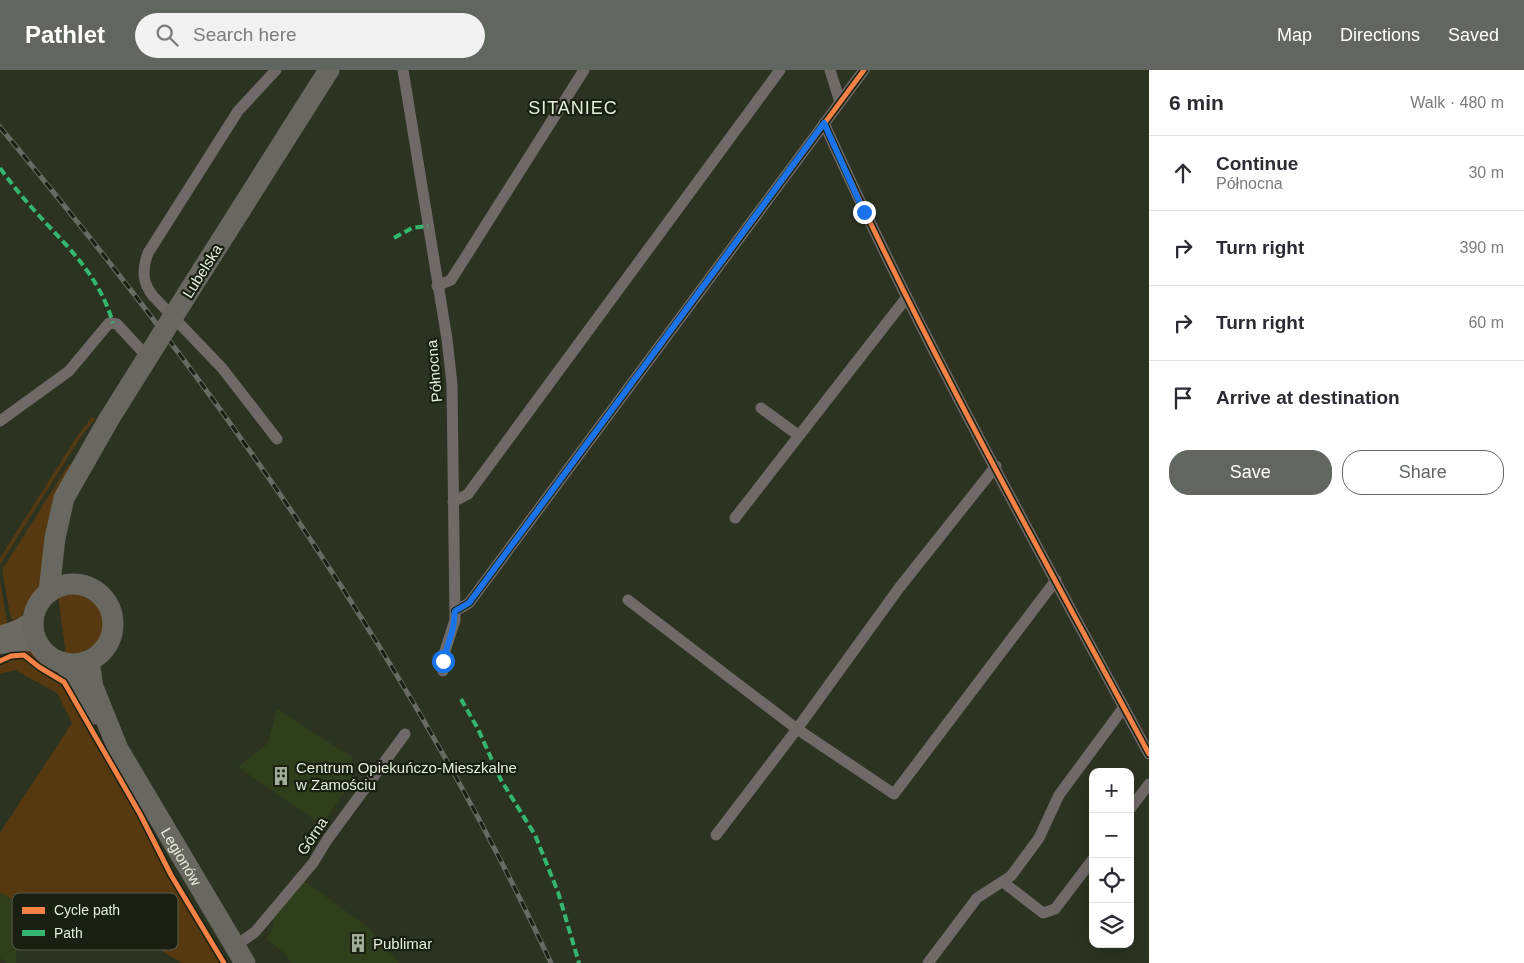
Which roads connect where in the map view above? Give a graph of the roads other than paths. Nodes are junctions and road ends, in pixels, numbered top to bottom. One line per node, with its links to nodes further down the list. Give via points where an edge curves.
1 (276, 70): 16 (street, via 233,119 148,253 143,277 153,296 222,368)
2 (329, 70): 18 (highway, Lubelska, bridge)
3 (403, 70): 10 (street, Północna)
4 (584, 70): 10 (street, via 451,280)
5 (780, 70): 19 (street, via 468,494)
6 (830, 70): 8 (street)
7 (864, 70): 8 (street)
8 (840, 102): 9 (street)
9 (824, 123): 11 (street); 25 (street, via 469,603)
10 (438, 286): 19 (street, Północna, via 452,384)
11 (907, 297): 15 (street); 17 (street)
12 (140, 349): 14 (street, via 117,324 109,323 69,371)
13 (761, 408): 15 (street)
14 (0, 421)
15 (798, 436): 20 (street)
16 (277, 440)
17 (996, 466): 21 (street); 34 (street, via 899,588)
18 (78, 473): 22 (highway, Lubelska, via 63,551 64,569); 23 (highway, Lubelska, via 64,498 59,518)
19 (453, 502): 25 (street, Północna)
20 (736, 518)
21 (1056, 580): 33 (street); 34 (street, via 894,794)
22 (71, 584): 23 (highway); 30 (highway, via 96,591 111,612 112,632 108,644)
23 (49, 592): 26 (highway, via 38,604)
24 (628, 600): 34 (street)
25 (455, 611): 32 (street, Północna)
26 (33, 620): 27 (main road); 28 (highway)
27 (0, 635)
28 (38, 644): 29 (main road); 31 (highway, via 49,657)
29 (0, 645)
30 (88, 661): 31 (highway); 36 (highway, Legionów, via 93,687)
31 (65, 664): 36 (highway, Legionów, via 97,721)
32 (443, 671)
33 (1124, 707): 37 (street); 42 (street, via 1059,795 1039,838)
34 (797, 729): 40 (street)
35 (405, 734): 43 (street, Górna, via 313,863 255,932)
36 (118, 749): 43 (highway, Legionów)
37 (1149, 754)
38 (1149, 784): 39 (street)
39 (1134, 804)
40 (716, 835)
41 (1089, 864): 42 (street, via 1055,909 1043,914)
42 (1003, 882): 44 (street, via 990,887 977,898)
43 (240, 955)
44 (928, 963)

